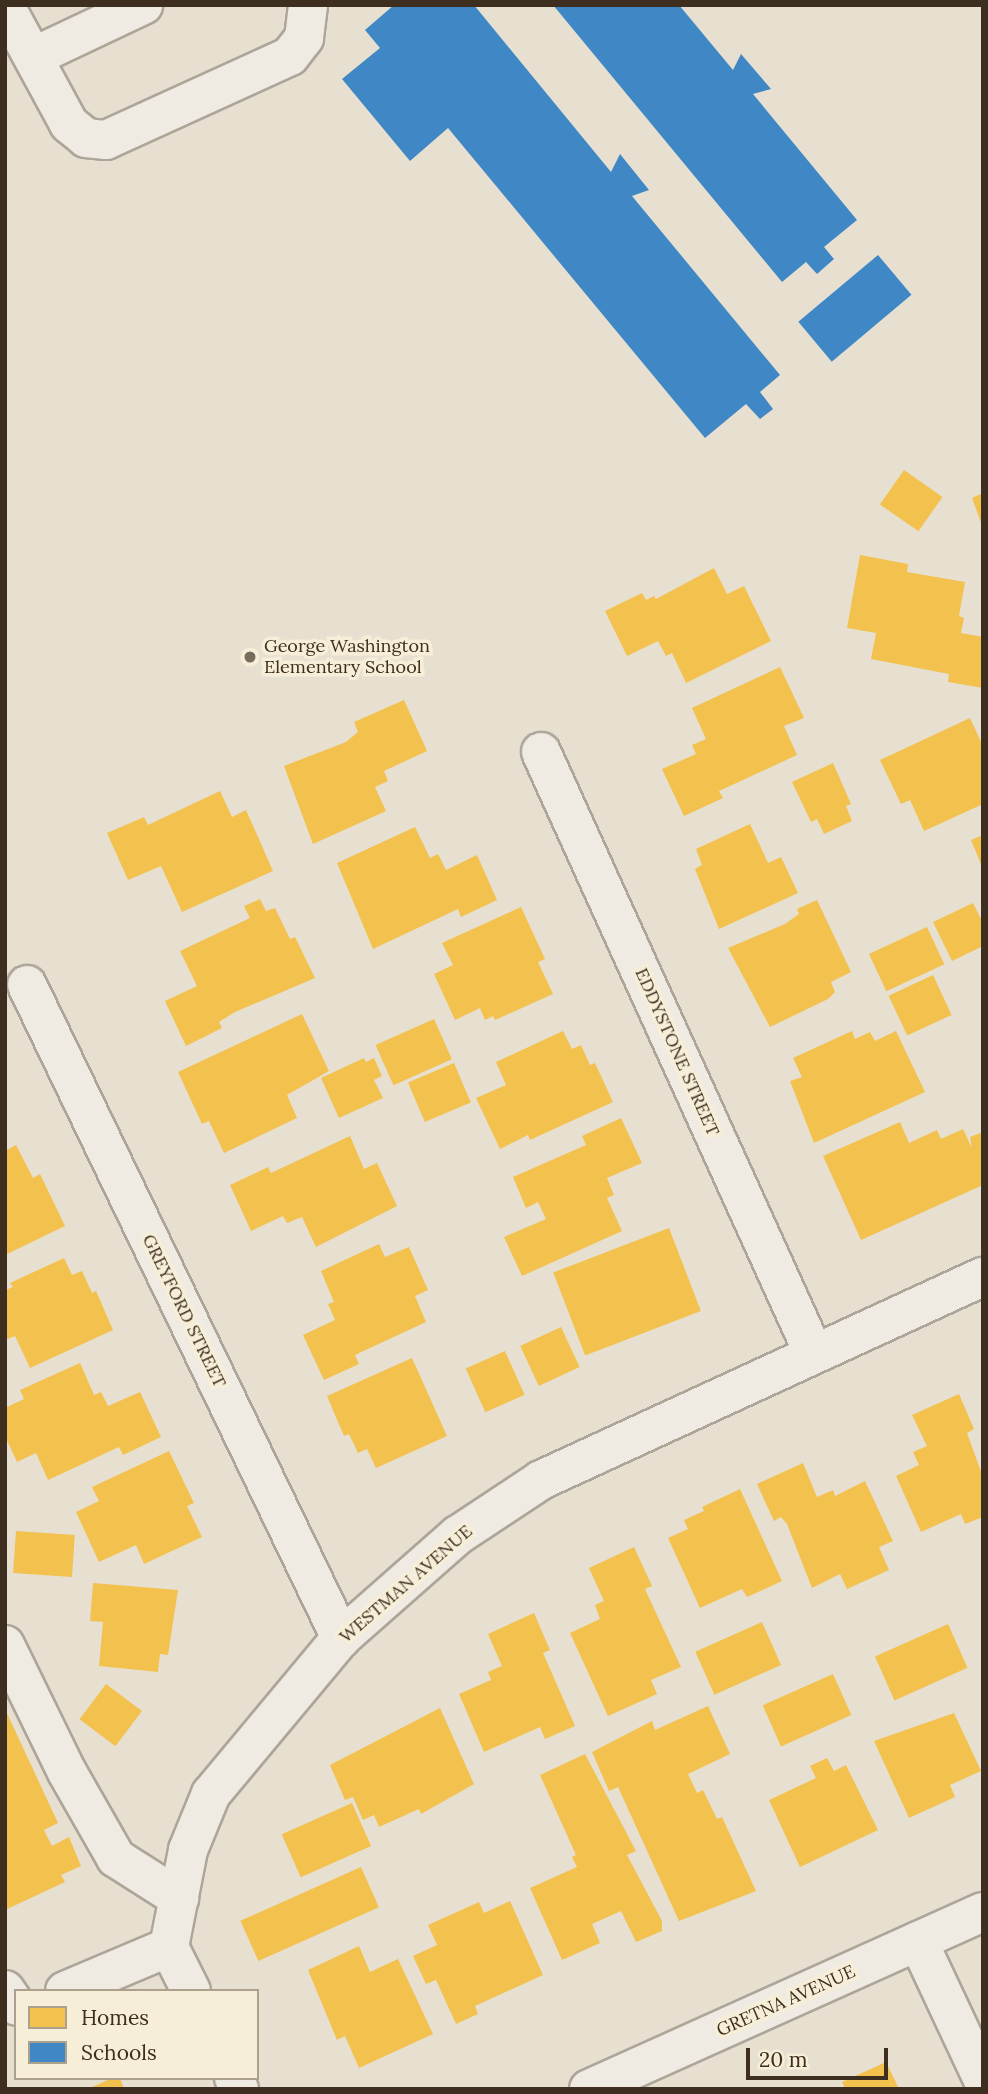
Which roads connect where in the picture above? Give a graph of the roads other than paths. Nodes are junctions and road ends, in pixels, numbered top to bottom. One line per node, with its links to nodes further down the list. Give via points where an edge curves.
1 (143, 5): 4 (street)
2 (308, 5): 4 (street, via 304,38 290,56 106,140 86,138 69,124)
3 (5, 6): 4 (street)
4 (33, 57)
5 (541, 752): 8 (street, EDDYSTONE STREET)
6 (27, 985): 9 (street, GREYFORD STREET)
7 (983, 1277): 8 (street, WESTMAN AVENUE)
8 (813, 1352): 9 (street, WESTMAN AVENUE, via 541,1480 458,1535)
9 (341, 1638): 11 (street, WESTMAN AVENUE, via 211,1794 188,1850)
10 (5, 1645): 11 (street, via 66,1772 116,1858)
11 (179, 1898): 14 (street, WESTMAN AVENUE)
12 (983, 1912): 13 (street, GRETNA AVENUE)
13 (918, 1941): 19 (street); 20 (street, GRETNA AVENUE)
14 (169, 1947): 15 (street); 16 (street)
15 (70, 1989)
16 (190, 1989)
17 (5, 1990): 18 (street)
18 (14, 2006)
19 (983, 2080)
20 (589, 2089)

